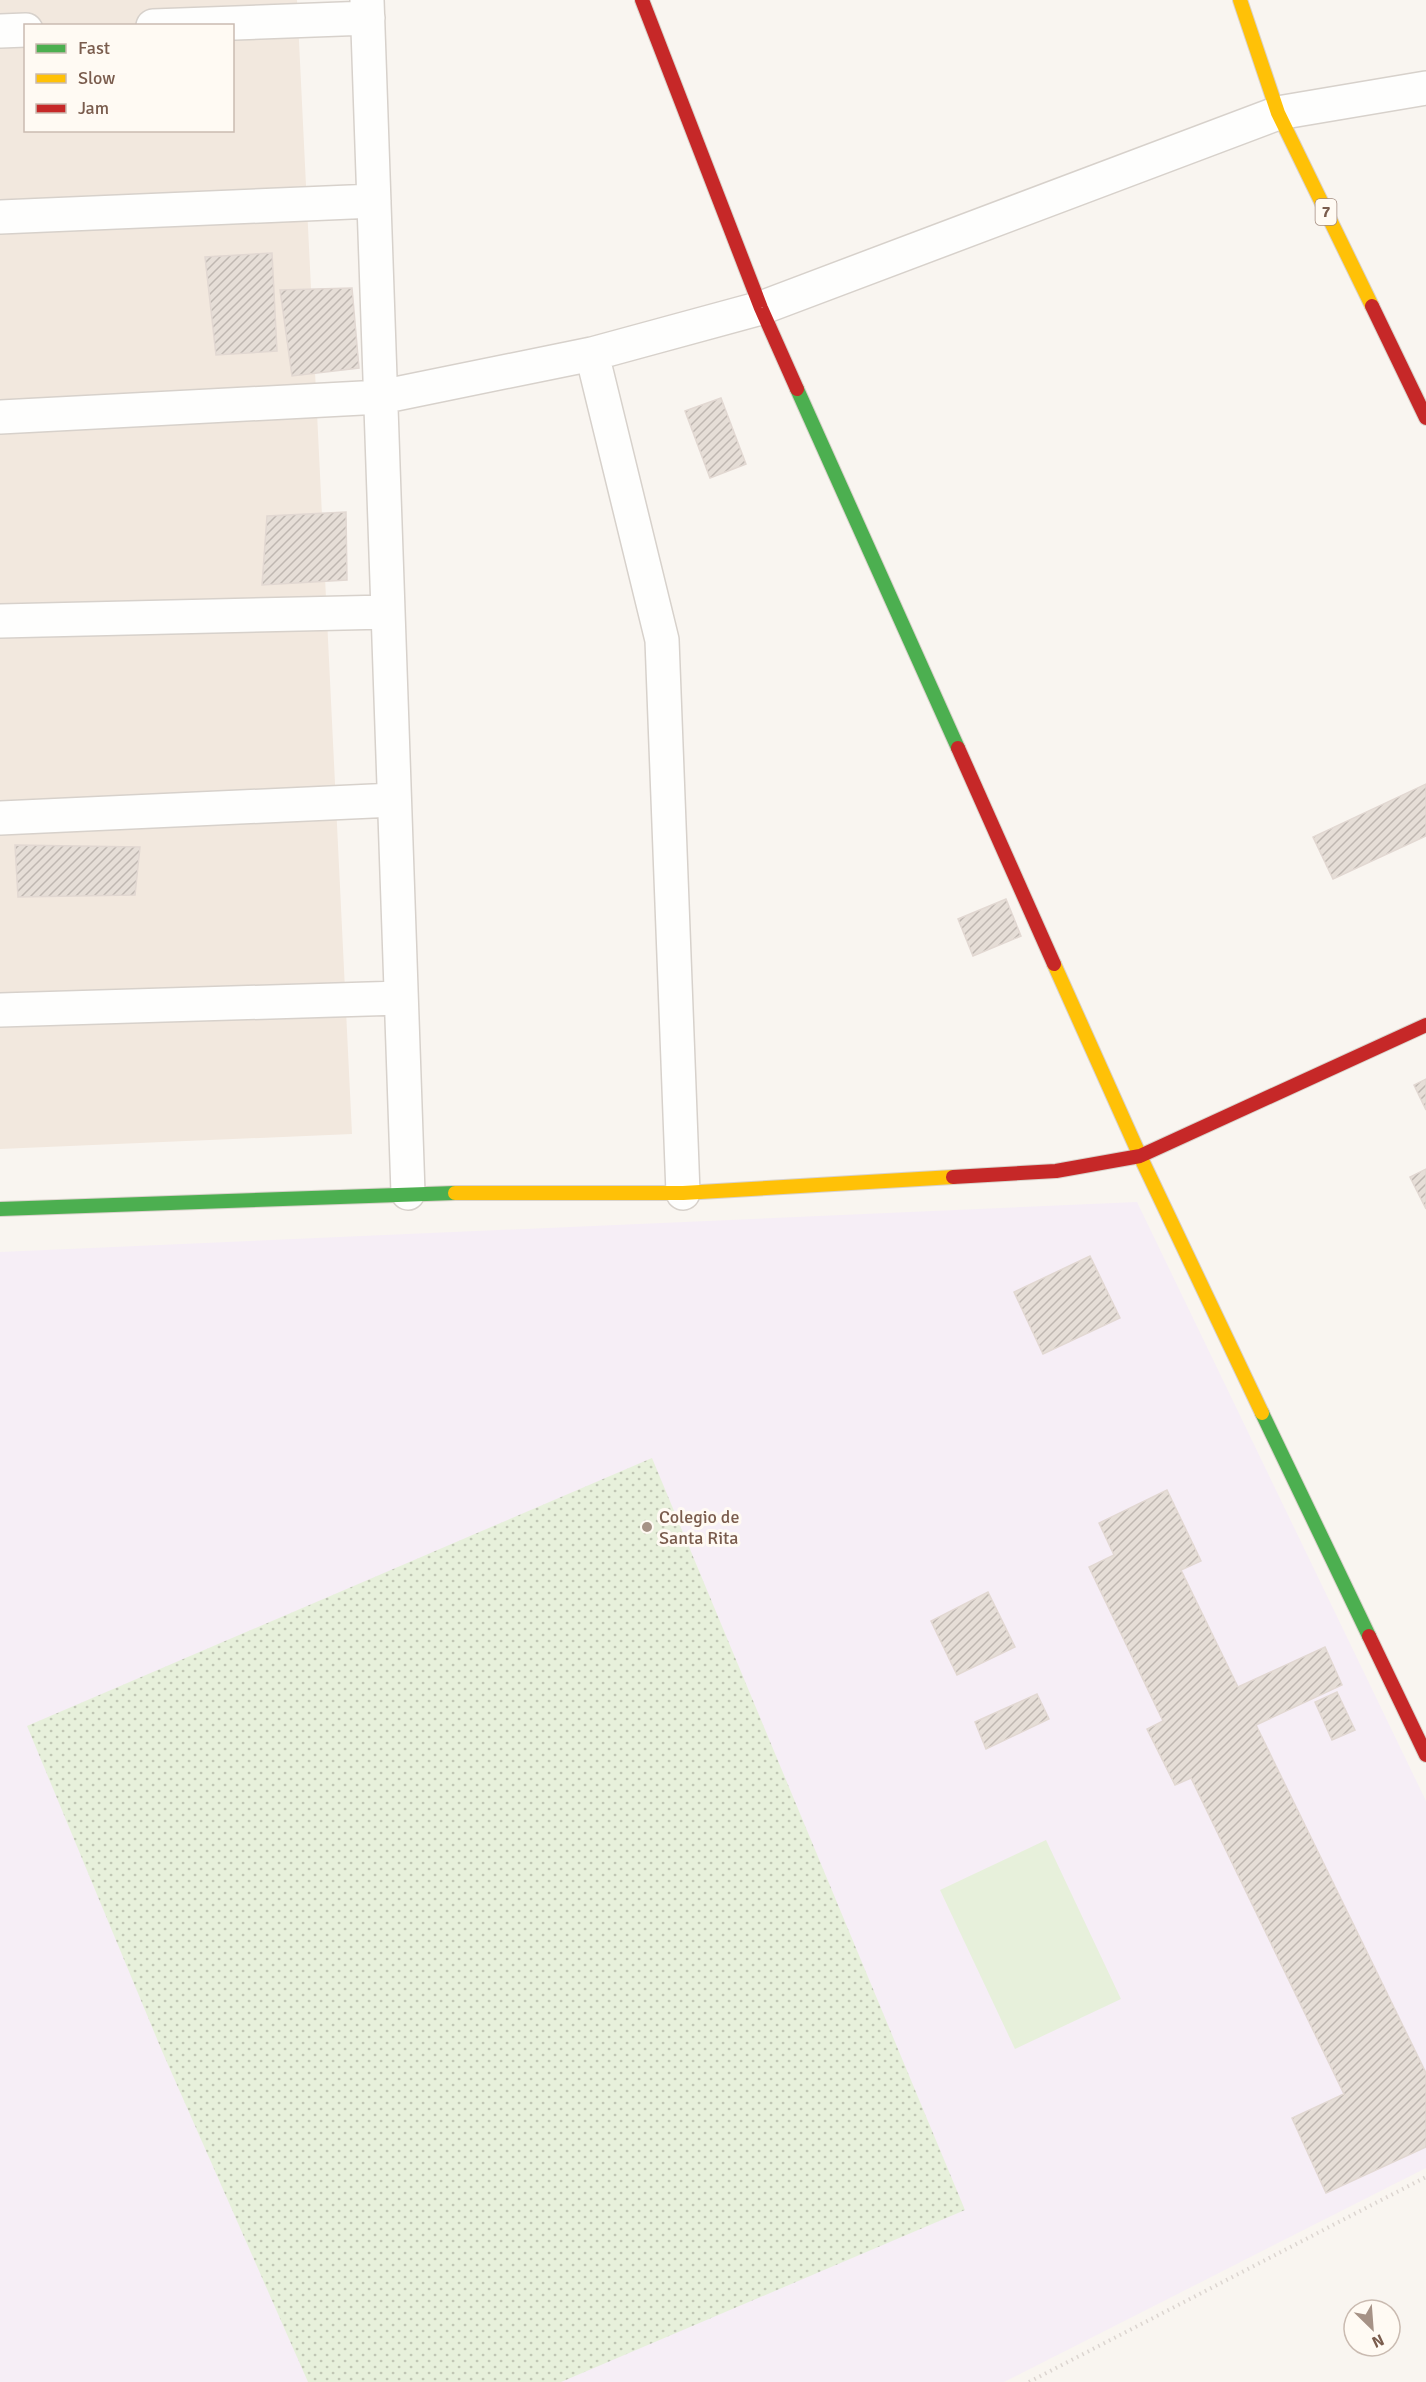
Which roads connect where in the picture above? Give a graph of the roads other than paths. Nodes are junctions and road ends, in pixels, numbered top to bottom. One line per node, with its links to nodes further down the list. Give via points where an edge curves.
1 (642, 0): 11 (main road)
2 (1240, 0): 8 (main road, 7)
3 (368, 9): 4 (street); 9 (street)
4 (178, 24)
5 (24, 30): 6 (street)
6 (0, 31)
7 (1426, 88): 8 (street)
8 (1278, 113): 11 (street); 15 (main road, 7)
9 (374, 201): 10 (street); 13 (street)
10 (0, 217)
11 (761, 308): 12 (street); 23 (main road)
12 (592, 354): 13 (street); 25 (street, via 662,640)
13 (381, 397): 14 (street); 16 (street)
14 (0, 417)
15 (1426, 418)
16 (388, 612): 17 (street); 18 (street)
17 (0, 621)
18 (394, 800): 19 (street); 20 (street)
19 (0, 818)
20 (401, 998): 21 (street); 24 (street)
21 (0, 1010)
22 (1426, 1026): 23 (main road)
23 (1140, 1156): 25 (main road, via 1056,1172); 27 (main road)
24 (408, 1193): 25 (main road); 26 (main road)
25 (683, 1193)
26 (0, 1209)
27 (1426, 1755)

